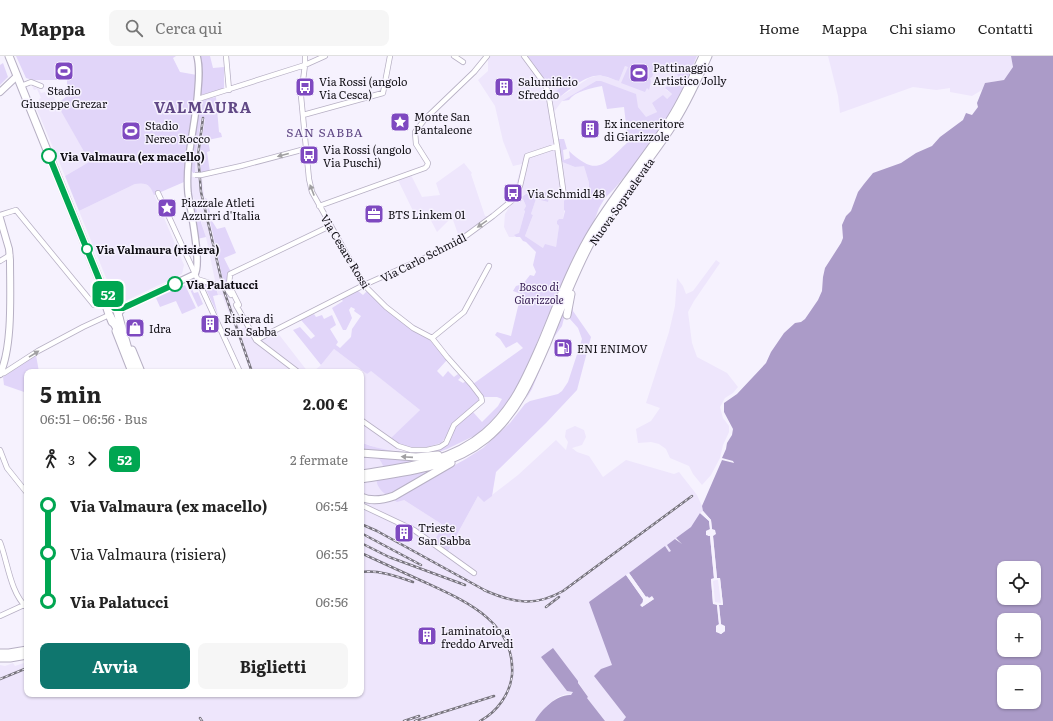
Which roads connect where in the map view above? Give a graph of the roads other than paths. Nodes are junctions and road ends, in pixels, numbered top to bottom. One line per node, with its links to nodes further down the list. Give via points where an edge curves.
1 (9, 56): 14 (main road)
2 (198, 56): 19 (street)
3 (226, 56): 17 (street)
4 (305, 56): 13 (street, Via Cesare Rossi)
5 (325, 56): 13 (street)
6 (390, 56): 20 (street, via 383,94)
7 (454, 56): 12 (street)
8 (487, 56): 26 (street, via 415,132 416,144 428,163 425,168)
9 (524, 56): 21 (street, via 548,92)
10 (702, 56): 51 (main road, Nuova Sopraelevata, via 669,122 592,232 573,269 522,387 504,414)
11 (708, 56): 29 (main road, Nuova Sopraelevata, via 673,125 609,214)
12 (463, 62)
13 (306, 65): 17 (street); 20 (street, Via Cesare Rossi, via 301,96)
14 (17, 76): 15 (main road); 18 (main road)
15 (21, 86): 16 (street, via 31,82); 34 (main road)
16 (41, 86)
17 (229, 90): 19 (street)
18 (0, 92)
19 (198, 98): 23 (street)
20 (303, 115): 22 (street, Via Cesare Rossi)
21 (557, 146): 25 (street); 35 (street, Via Carlo Schmidl, one-way to 35, via 527,156 517,195 463,238)
22 (305, 149): 23 (street, one-way to 23, bridge, via 215,173); 26 (street, Via Cesare Rossi, one-way to 22, via 310,186)
23 (188, 175): 33 (street, via 198,259)
24 (158, 193): 33 (street)
25 (564, 196)
26 (320, 206): 28 (street, Via Cesare Rossi)
27 (0, 217): 30 (main road); 36 (street, via 16,210 93,303)
28 (330, 226): 35 (street, Via Cesare Rossi); 37 (street, via 230,274 228,283 239,305)
29 (586, 253): 39 (main road, via 570,296); 50 (main road, Nuova Sopraelevata, via 526,389 515,408)
30 (10, 255): 31 (street); 47 (main road, via 8,338)
31 (0, 261)
32 (489, 266): 40 (street, via 464,312)
33 (196, 276): 37 (street, via 226,288); 38 (street); 45 (street)
34 (101, 284): 36 (main road); 38 (main road, via 106,290)
35 (364, 286): 40 (street, Via Cesare Rossi, via 396,315); 41 (street, Via Carlo Schmidl)
36 (104, 299): 38 (main road)
37 (237, 307): 41 (street)
38 (114, 312): 42 (main road); 43 (main road); 44 (main road); 47 (street, one-way to 38, via 38,351)
39 (567, 315)
40 (432, 338): 49 (street, Via Cesare Rossi, via 482,401 454,425 446,443 427,450 411,450 398,446)
41 (256, 340): 46 (street)
42 (131, 369)
43 (136, 369)
44 (140, 369)
45 (239, 369)
46 (294, 369)
47 (0, 374)
48 (526, 401): 50 (main road, via 504,426)
49 (364, 422)
50 (497, 429): 52 (main road, Nuova Sopraelevata)
51 (484, 434): 54 (main road, one-way to 54, via 439,455 416,457); 55 (main road, Nuova Sopraelevata, via 471,444 444,457)
52 (474, 448): 55 (main road, Nuova Sopraelevata, via 431,467); 59 (main road, via 437,472 386,499)
53 (0, 450): 58 (street, via 7,468)
54 (364, 453)
55 (400, 470): 56 (main road, Nuova Sopraelevata); 57 (main road, Nuova Sopraelevata)
56 (364, 474)
57 (364, 478)
58 (24, 489)
59 (364, 498)
60 (364, 507): 62 (street, via 414,530)
61 (0, 544): 63 (street, via 12,582)
62 (474, 573)
63 (24, 604)
64 (24, 606): 65 (street)
65 (0, 616)
66 (24, 650): 67 (main road)
67 (0, 653)
68 (24, 656): 69 (main road)
69 (0, 658)

